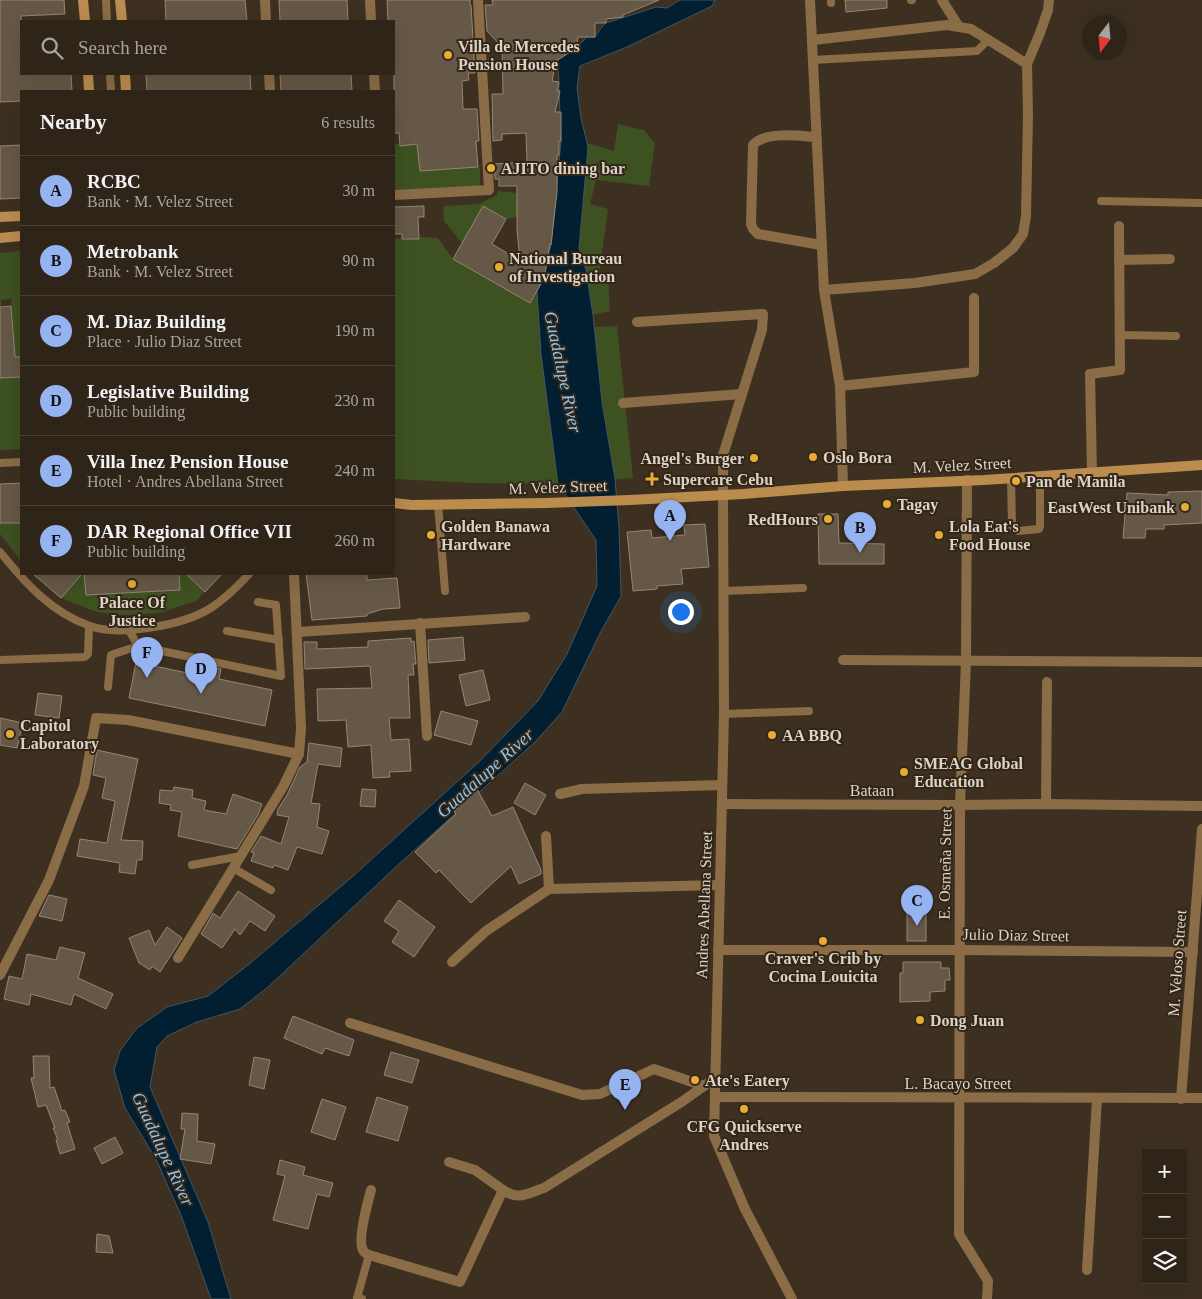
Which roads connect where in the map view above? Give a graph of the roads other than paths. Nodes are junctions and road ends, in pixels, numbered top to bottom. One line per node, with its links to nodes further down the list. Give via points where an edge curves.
1 (83, 0): 10 (main road)
2 (106, 0): 11 (lane)
3 (120, 0): 12 (main road)
4 (265, 0): 13 (street)
5 (370, 0): 14 (street)
6 (478, 0): 31 (street, via 489,190)
7 (810, 0): 16 (street)
8 (942, 0): 15 (street)
9 (1049, 0): 19 (street, via 1040,33)
10 (84, 20)
11 (107, 20)
12 (122, 20)
13 (266, 20)
14 (371, 20)
15 (959, 27): 16 (street, via 947,25); 17 (street, via 971,29)
16 (813, 40): 18 (street)
17 (987, 41): 18 (lane, via 977,50); 19 (street)
18 (813, 60): 30 (street)
19 (1026, 64): 42 (street, via 1026,216 1023,234 1013,248 974,274 915,283)
20 (88, 75): 25 (main road)
21 (110, 75): 26 (lane)
22 (125, 75): 27 (main road)
23 (269, 75): 28 (street)
24 (374, 75): 29 (street)
25 (89, 90)
26 (111, 90)
27 (126, 90)
28 (270, 90)
29 (375, 90)
30 (816, 136): 39 (street); 39 (street, via 767,136 753,145 751,224 758,234)
31 (395, 195)
32 (1101, 201): 33 (lane)
33 (1202, 203)
34 (20, 216): 35 (main road)
35 (0, 217)
36 (1119, 226): 41 (street)
37 (20, 236): 38 (main road)
38 (0, 238)
39 (821, 245): 42 (street)
40 (1170, 259): 41 (street)
41 (1119, 260): 45 (street)
42 (824, 290): 47 (street)
43 (974, 298): 47 (street, via 974,372)
44 (637, 322): 48 (street, Andres Abellana Street, via 763,314 762,330)
45 (1120, 334): 46 (lane); 53 (street, via 1120,370 1090,374)
46 (1176, 336)
47 (840, 386): 57 (street)
48 (742, 394): 49 (street); 58 (street, Andres Abellana Street, via 723,455)
49 (623, 403)
50 (20, 462): 51 (lane)
51 (0, 463)
52 (1202, 465): 53 (main road, M. Velez Street)
53 (1092, 473): 54 (main road, M. Velez Street)
54 (1040, 476): 55 (main road, M. Velez Street); 55 (lane, via 1040,526 1034,530 1018,531 1012,526)
55 (1011, 478): 56 (main road, M. Velez Street)
56 (967, 480): 57 (main road, M. Velez Street); 78 (street, E. Osmeña Street)
57 (843, 486): 58 (main road, M. Velez Street)
58 (723, 494): 60 (main road, M. Velez Street, via 546,503); 65 (street, Andres Abellana Street)
59 (395, 503): 60 (main road, M. Velez Street)
60 (438, 504): 66 (lane)
61 (0, 552): 70 (lane, via 48,603)
62 (247, 575): 71 (lane, via 208,610 170,623)
63 (294, 575): 73 (street)
64 (803, 588): 65 (lane)
65 (724, 591): 83 (street, Andres Abellana Street)
66 (444, 592)
67 (258, 602): 74 (lane, via 276,605)
68 (525, 617): 69 (street)
69 (420, 623): 73 (street); 84 (street)
70 (89, 626): 71 (lane); 76 (lane, via 88,654 85,657)
71 (129, 630): 75 (lane)
72 (227, 631): 74 (lane)
73 (298, 632): 85 (street)
74 (279, 640): 75 (lane, via 281,676)
75 (138, 646): 81 (lane, via 111,656)
76 (0, 660)
77 (842, 660): 78 (street)
78 (966, 662): 79 (street); 90 (street, E. Osmeña Street)
79 (1202, 662)
80 (1047, 682): 89 (street)
81 (108, 687)
82 (809, 710): 83 (lane)
83 (724, 714): 86 (street, Andres Abellana Street)
84 (427, 736)
85 (299, 754): 94 (street); 105 (street, via 128,720 96,718 84,786 48,880)
86 (722, 784): 87 (street, via 582,789); 88 (street, Andres Abellana Street)
87 (560, 794)
88 (722, 804): 90 (street, Bataan); 97 (street, Andres Abellana Street)
89 (1046, 804): 90 (street, Bataan); 91 (street, Bataan)
90 (960, 805): 101 (street, E. Osmeña Street)
91 (1202, 806)
92 (1202, 829): 102 (street, M. Veloso Street)
93 (546, 836): 99 (street)
94 (241, 856): 95 (lane); 96 (street)
95 (192, 864)
96 (234, 868): 98 (lane); 103 (street)
97 (720, 885): 99 (street); 100 (street, Andres Abellana Street)
98 (271, 890)
99 (549, 890): 104 (street, via 486,930)
100 (718, 950): 101 (street, Julio Diaz Street); 107 (street, Andres Abellana Street)
101 (959, 950): 102 (street, Julio Diaz Street); 110 (street, E. Osmeña Street)
102 (1193, 952): 113 (street, M. Veloso Street)
103 (178, 958)
104 (452, 962)
105 (0, 975)
106 (350, 1024): 108 (street, via 582,1095 600,1094 654,1069)
107 (715, 1078): 108 (street); 109 (street, Andres Abellana Street)
108 (704, 1086): 116 (street, via 544,1188 519,1196)
109 (715, 1097): 110 (street, L. Bacayo Street); 120 (street, Andres Abellana Street, via 714,1136 744,1209)
110 (961, 1098): 111 (street, L. Bacayo Street); 121 (street, E. Osmeña Street, via 959,1234 988,1281)
111 (1098, 1098): 113 (street, L. Bacayo Street); 118 (street)
112 (1202, 1098): 113 (street, L. Bacayo Street)
113 (1181, 1099)
114 (449, 1162): 116 (street, via 475,1170)
115 (371, 1190): 117 (street, via 361,1246)
116 (503, 1190): 117 (street, via 460,1282)
117 (369, 1256): 119 (lane, via 357,1298)
118 (1088, 1270)
119 (362, 1299)
120 (792, 1299)
121 (987, 1299)

